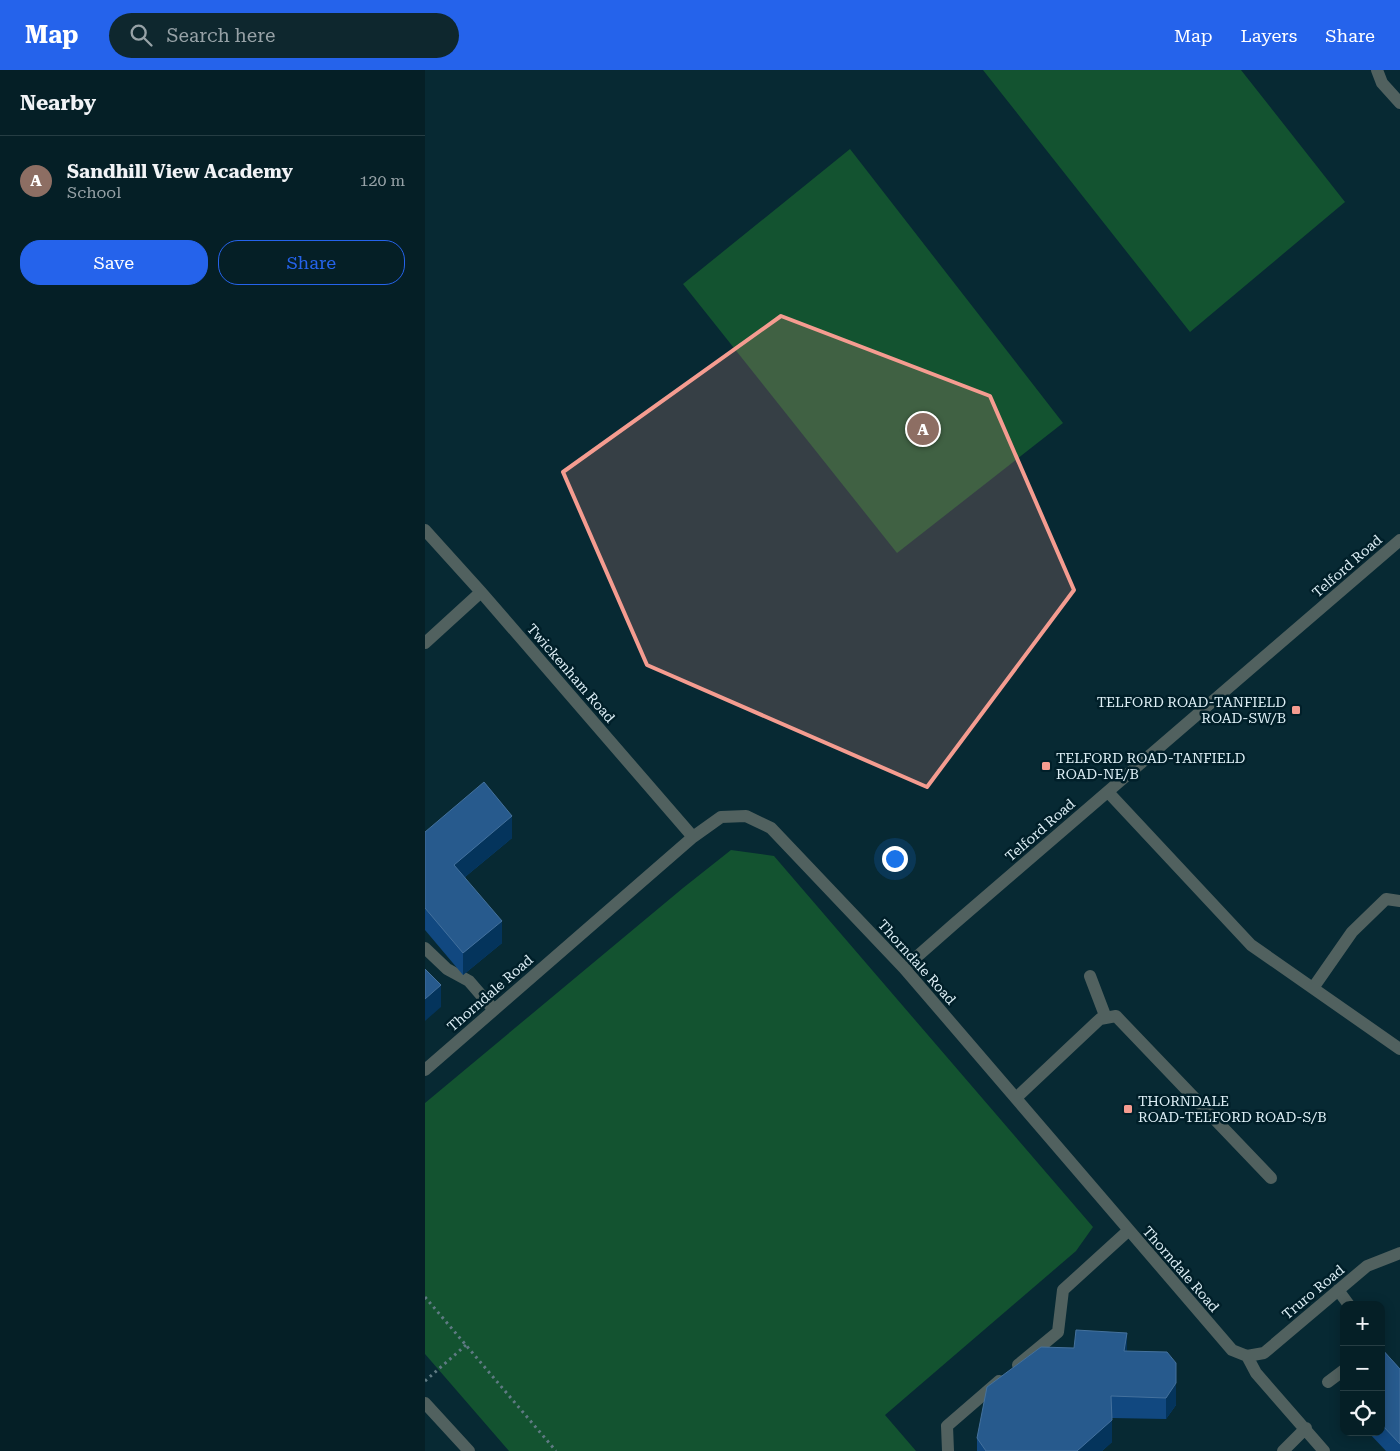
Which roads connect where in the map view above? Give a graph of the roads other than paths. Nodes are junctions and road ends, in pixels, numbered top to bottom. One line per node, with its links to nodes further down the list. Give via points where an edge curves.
1 (1377, 70): 2 (street, via 1383,83)
2 (1400, 103)
3 (425, 530): 5 (street, Twickenham Road)
4 (1400, 540): 7 (street, Telford Road)
5 (481, 592): 6 (street); 8 (street, Twickenham Road)
6 (425, 643)
7 (1108, 792): 11 (street, Telford Road); 13 (street, via 1251,945)
8 (693, 837): 11 (street, Thorndale Road, via 721,817 746,816 771,828); 14 (street, Thorndale Road)
9 (1400, 901): 13 (street, via 1386,899 1352,932)
10 (425, 948): 14 (street, via 447,969 469,980)
11 (905, 968): 18 (street, Thorndale Road)
12 (1090, 976): 15 (street)
13 (1313, 988): 16 (street)
14 (494, 1010): 17 (street, Thorndale Road)
15 (1106, 1018): 18 (street, via 1100,1019); 19 (street, via 1116,1016)
16 (1400, 1048)
17 (425, 1070)
18 (1016, 1098): 20 (street, Thorndale Road)
19 (1271, 1178)
20 (1129, 1230): 24 (street, Thorndale Road, via 1232,1350); 30 (street, via 1063,1290 1058,1332 947,1426)
21 (1400, 1253): 22 (street, Truro Road, via 1367,1266)
22 (1338, 1290): 23 (street); 24 (street, Truro Road, via 1264,1353)
23 (1346, 1301)
24 (1247, 1356): 28 (street, Thorndale Road, via 1256,1373)
25 (1340, 1373): 26 (street)
26 (1328, 1382)
27 (425, 1403): 29 (street)
28 (1305, 1428): 31 (street); 32 (street, Thorndale Road)
29 (469, 1451)
30 (948, 1451)
31 (1283, 1451)
32 (1325, 1451)

